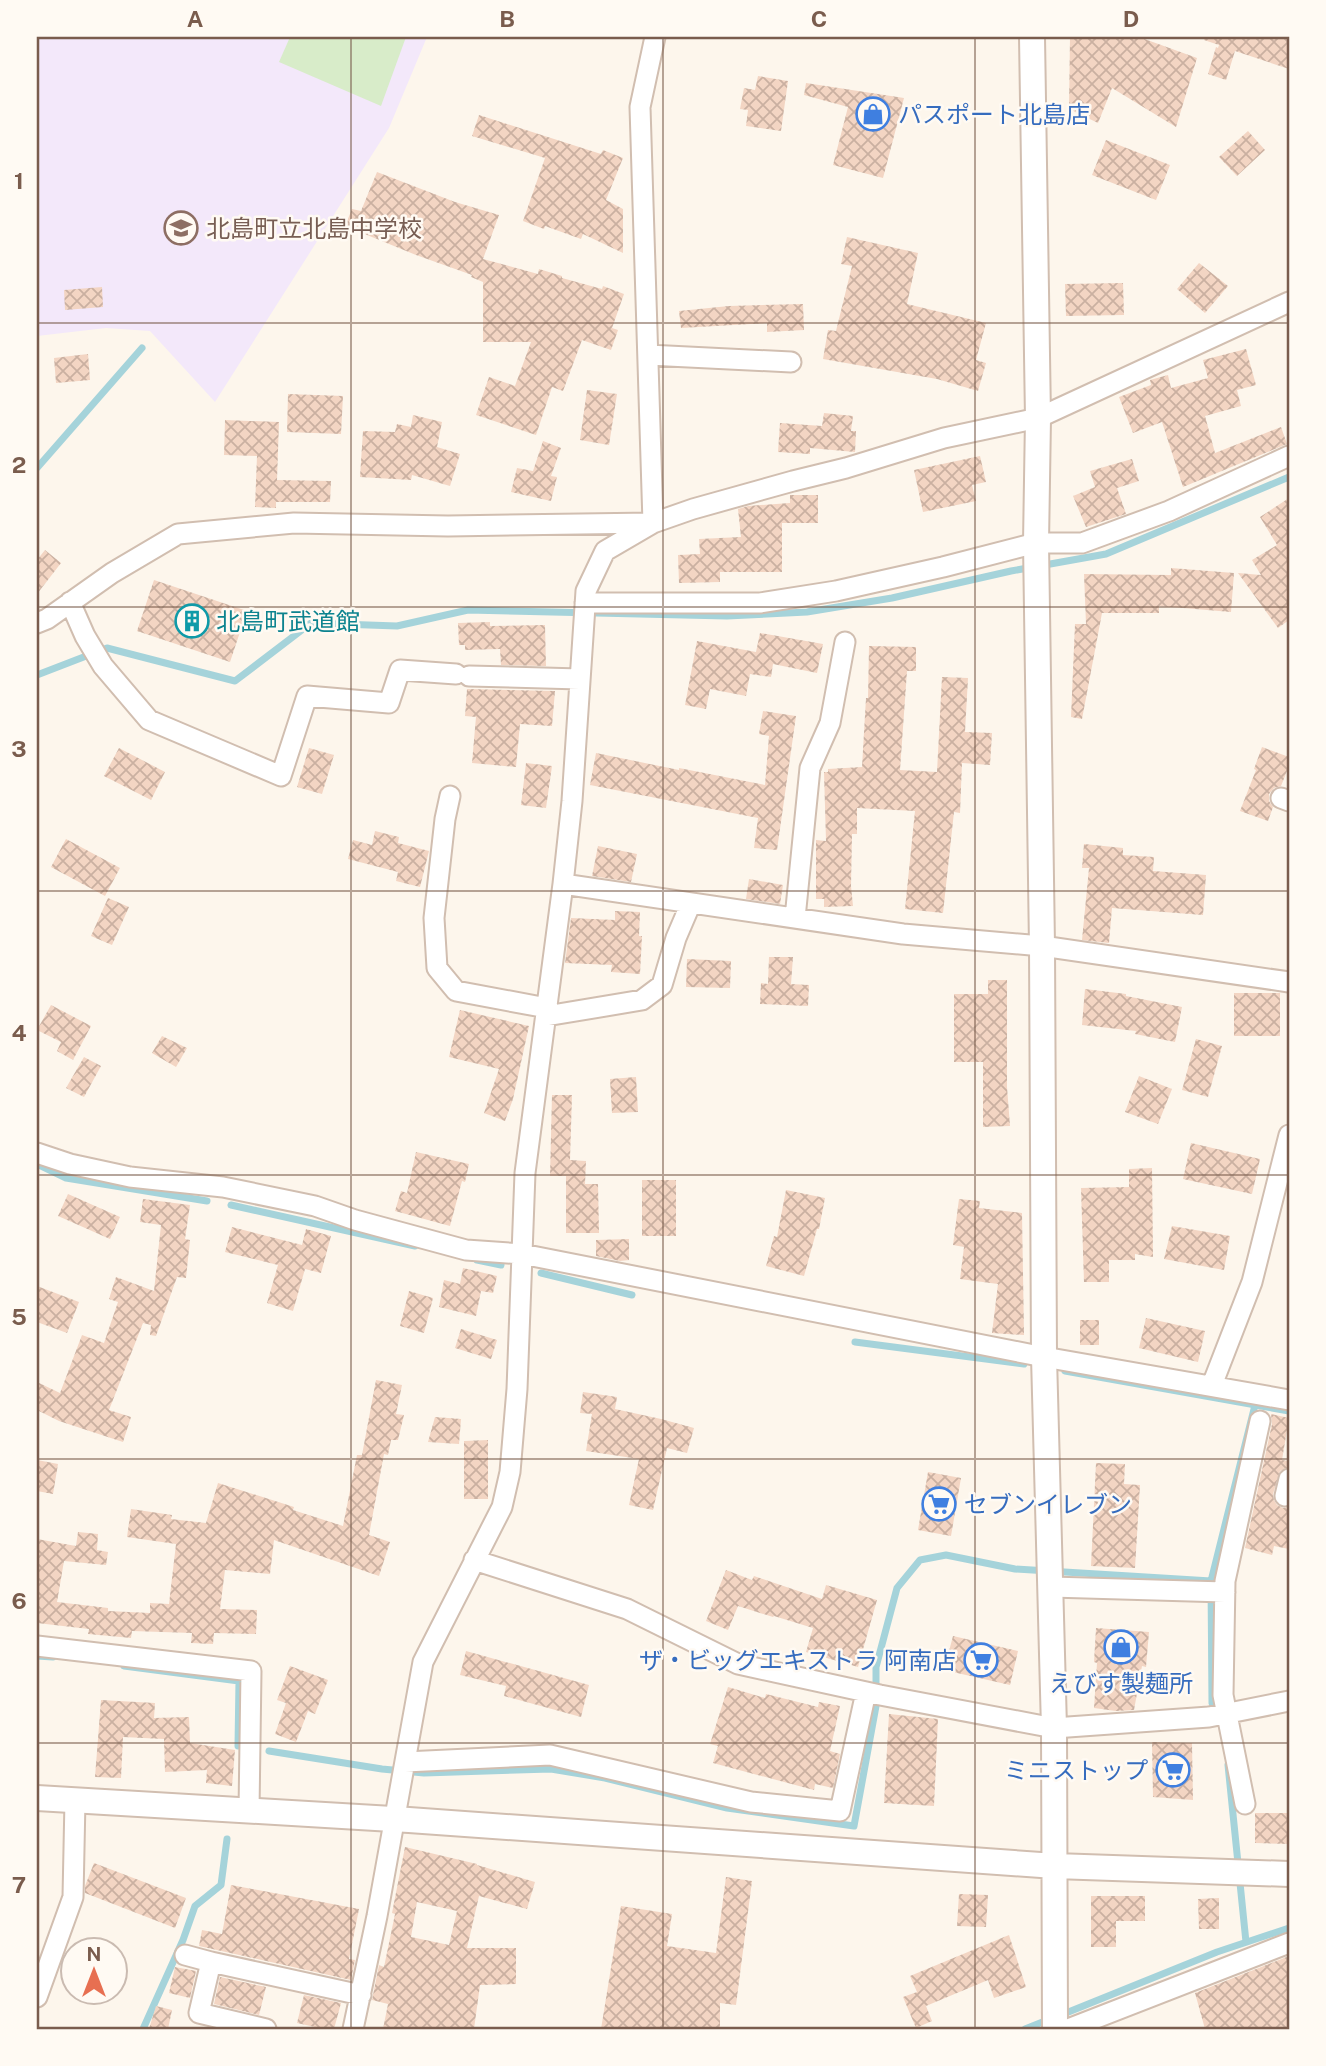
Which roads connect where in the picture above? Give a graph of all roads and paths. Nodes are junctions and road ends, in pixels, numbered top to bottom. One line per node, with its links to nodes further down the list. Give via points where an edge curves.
1 (655, 37): 4 (street, via 640,107)
2 (1032, 37): 6 (street)
3 (1289, 302): 6 (street)
4 (648, 355): 5 (street); 8 (street)
5 (791, 362)
6 (1038, 418): 8 (street, via 944,438); 9 (street)
7 (1289, 456): 9 (street, via 1169,511)
8 (653, 523): 10 (street, via 294,523 178,534); 11 (street, via 605,551)
9 (1036, 559): 11 (street, via 943,567 760,603); 19 (street)
10 (70, 602): 12 (street); 14 (street, via 103,666 149,720 281,776 307,696 389,704 400,670)
11 (585, 603): 14 (street)
12 (37, 623)
13 (845, 642): 18 (street, via 830,723 810,768)
14 (580, 679): 16 (street)
15 (450, 796): 21 (street, via 434,918 437,968 456,991)
16 (564, 884): 17 (street); 21 (street)
17 (691, 903): 18 (street); 21 (street, via 662,985 642,1000)
18 (795, 918): 19 (street, via 903,934)
19 (1041, 946): 20 (street); 25 (street)
20 (1289, 982)
21 (547, 1012): 24 (street, via 525,1173)
22 (1289, 1135): 26 (street, via 1252,1282)
23 (37, 1153): 24 (street, via 131,1177 223,1187 315,1206 466,1250)
24 (522, 1254): 25 (street); 29 (street, via 510,1472 502,1507)
25 (1044, 1357): 26 (street); 30 (street)
26 (1212, 1385): 27 (street)
27 (1289, 1399)
28 (1260, 1421): 31 (street)
29 (474, 1560): 33 (street, via 627,1609 737,1664); 37 (street, via 424,1662)
30 (1050, 1577): 31 (street); 36 (street)
31 (1225, 1592): 35 (street, via 1223,1695)
32 (37, 1646): 41 (street, via 251,1671)
33 (871, 1693): 36 (street); 37 (street, via 840,1811 751,1801 550,1755)
34 (1289, 1700): 35 (street)
35 (1228, 1713): 36 (street); 40 (street)
36 (1054, 1728): 43 (street)
37 (404, 1769): 42 (street)
38 (37, 1798): 39 (street)
39 (75, 1800): 41 (street); 48 (street, via 73,1897)
40 (1245, 1804)
41 (249, 1811): 42 (street)
42 (395, 1819): 43 (street); 49 (street)
43 (1055, 1866): 44 (street); 51 (street)
44 (1289, 1874)
45 (1289, 1943): 51 (street)
46 (185, 1955): 47 (street)
47 (211, 1962): 49 (street); 50 (street)
48 (38, 1990)
49 (361, 1994): 53 (street)
50 (198, 2021): 52 (street)
51 (1056, 2024)
52 (266, 2029)
53 (353, 2029)

